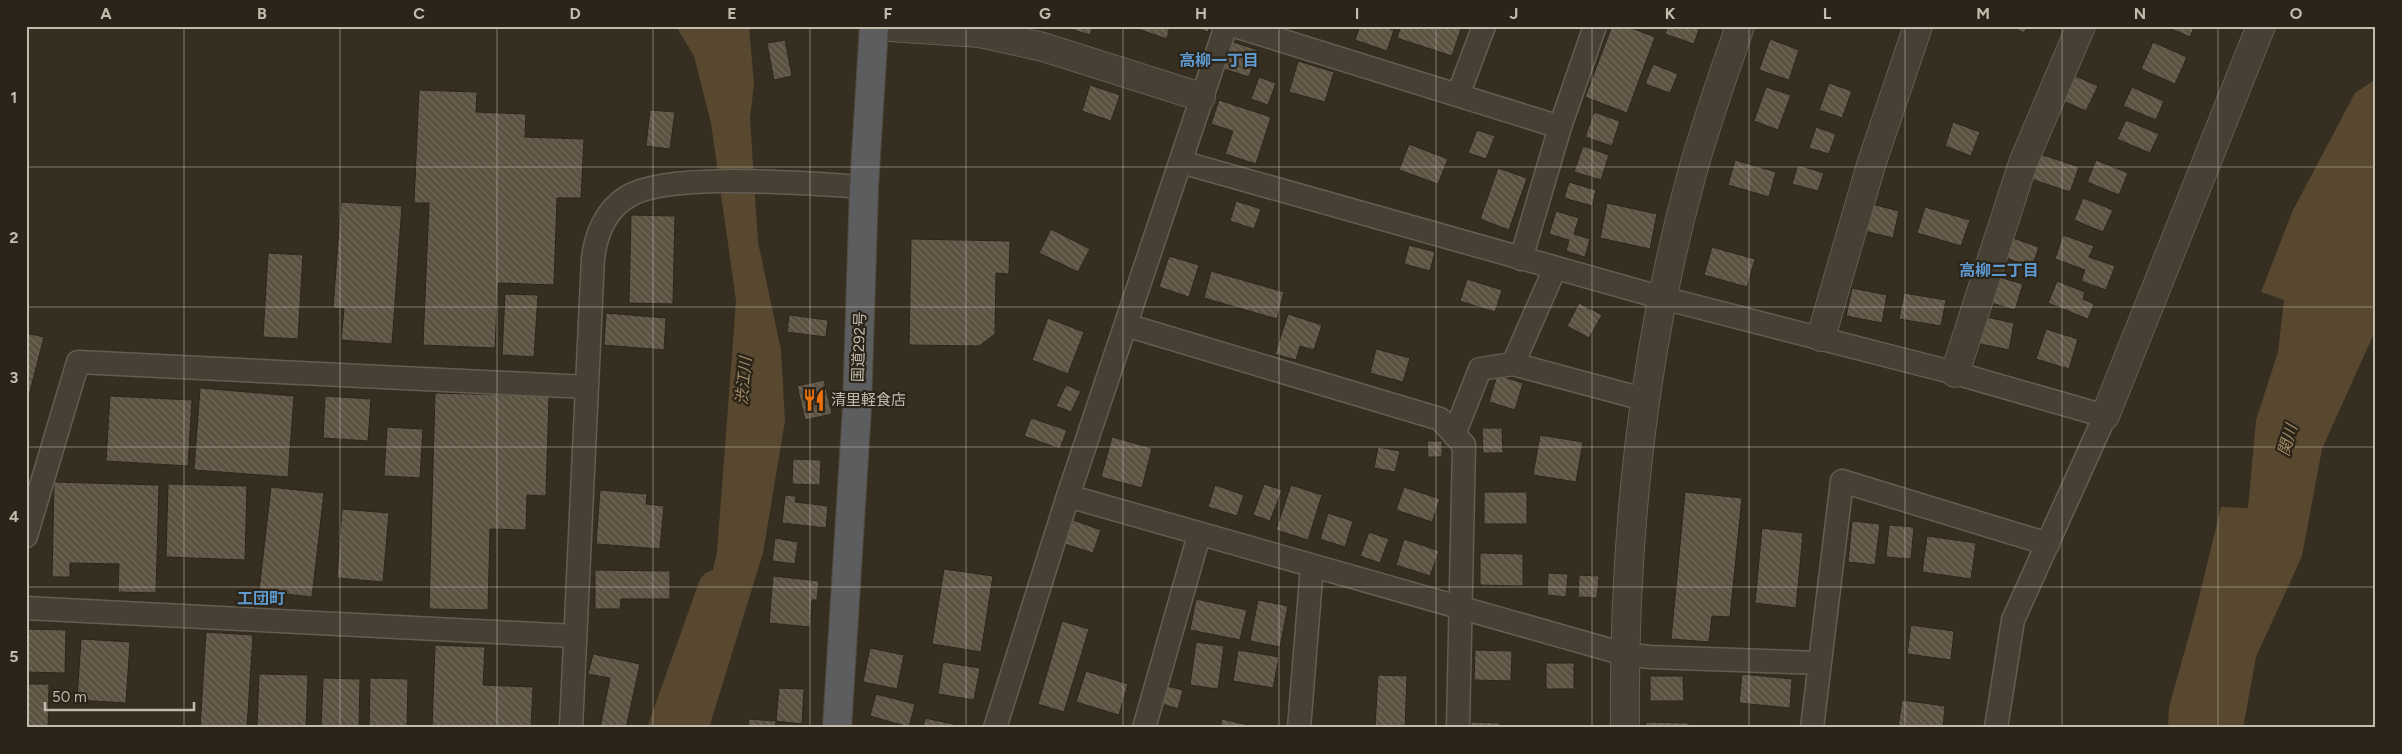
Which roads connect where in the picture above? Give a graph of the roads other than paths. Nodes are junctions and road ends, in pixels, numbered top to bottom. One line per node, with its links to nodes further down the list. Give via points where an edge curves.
1 (874, 26): 10 (street); 15 (highway, 国道292号)
2 (1226, 26): 12 (street)
3 (1235, 26): 11 (street)
4 (1484, 26): 11 (street)
5 (1595, 26): 13 (street)
6 (1740, 26): 18 (street, via 1691,177)
7 (1918, 26): 20 (street, via 1871,165)
8 (2082, 26): 22 (street, via 2023,163)
9 (2260, 26): 25 (street)
10 (980, 30): 12 (street, via 1044,46)
11 (1458, 95): 13 (street)
12 (1202, 97): 14 (street)
13 (1560, 127): 16 (street)
14 (1181, 162): 16 (street); 19 (street)
15 (864, 187): 23 (street, via 697,182 653,187 628,196 603,222 595,242); 38 (highway, 国道292号, via 857,408)
16 (1521, 258): 17 (street)
17 (1555, 268): 18 (street); 21 (street)
18 (1663, 298): 20 (street); 24 (street)
19 (1126, 325): 26 (street, via 1440,419); 27 (street)
20 (1821, 337): 22 (street)
21 (1513, 364): 24 (street); 26 (street, via 1480,369)
22 (1955, 373): 25 (street)
23 (587, 387): 29 (street, via 78,362); 34 (street)
24 (1647, 400): 35 (street, via 1628,564)
25 (2105, 416): 30 (street)
26 (1454, 435): 32 (street, via 1464,445)
27 (1068, 496): 28 (street); 39 (street)
28 (1199, 535): 31 (street); 40 (street)
29 (26, 536)
30 (2048, 544): 36 (street, via 1842,481); 45 (street, via 2013,620)
31 (1312, 566): 32 (street); 41 (street)
32 (1460, 607): 35 (street); 42 (street)
33 (26, 608): 34 (street)
34 (574, 636): 37 (street)
35 (1624, 654): 36 (street); 43 (street)
36 (1819, 663): 44 (street)
37 (571, 728)
38 (838, 728)
39 (995, 728)
40 (1144, 728)
41 (1299, 728)
42 (1458, 728)
43 (1625, 728)
44 (1812, 728)
45 (1996, 728)

